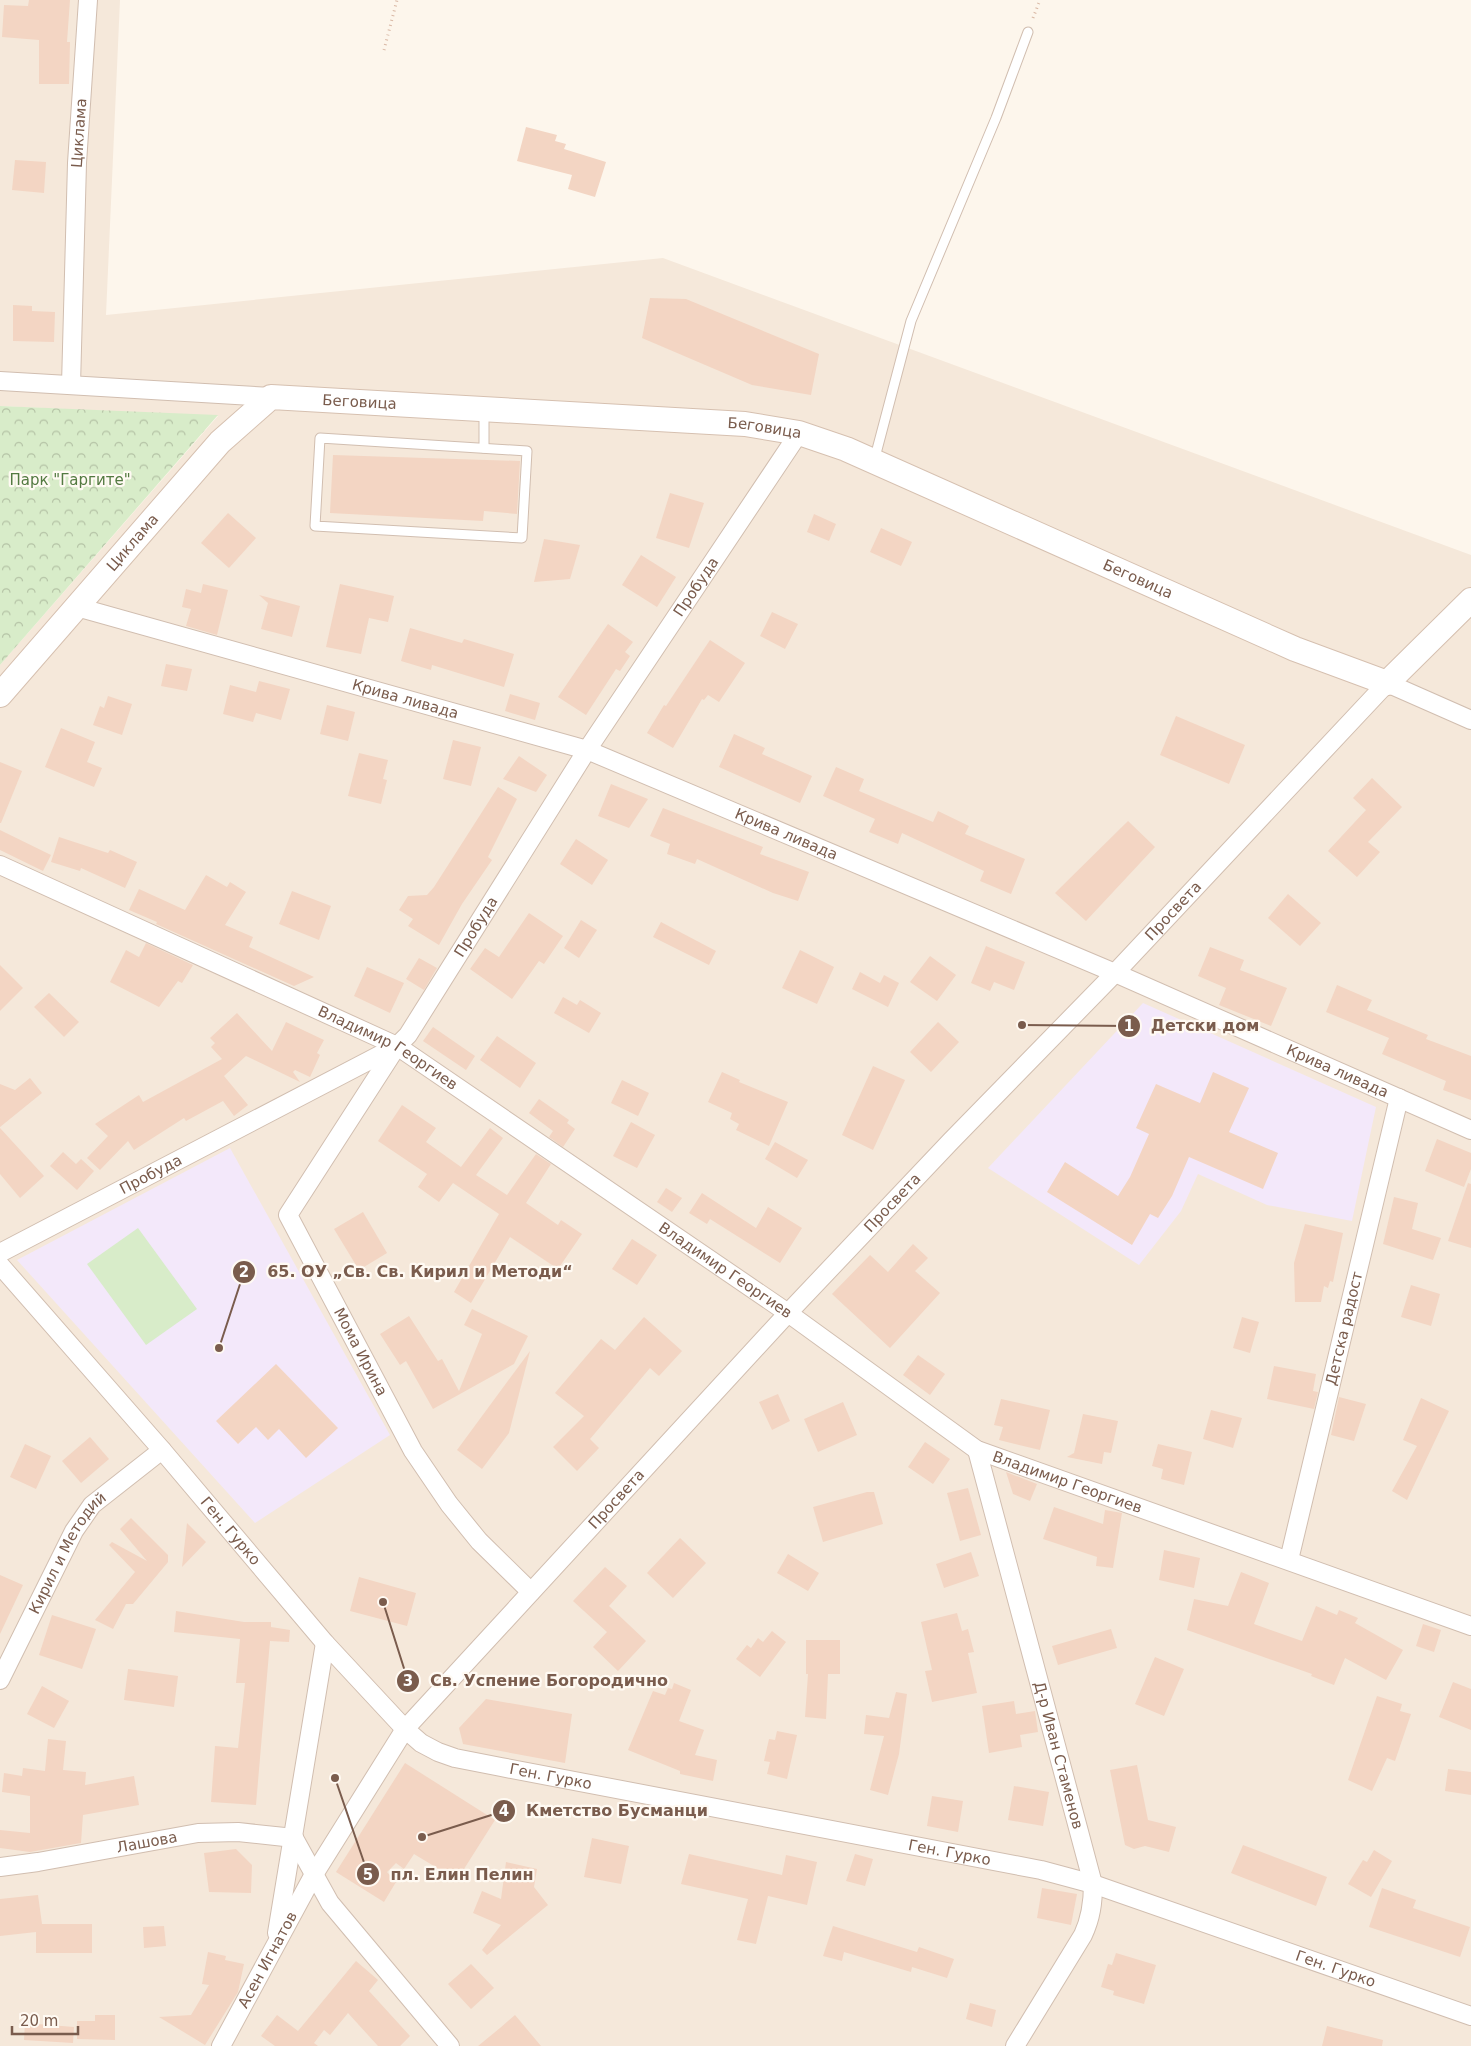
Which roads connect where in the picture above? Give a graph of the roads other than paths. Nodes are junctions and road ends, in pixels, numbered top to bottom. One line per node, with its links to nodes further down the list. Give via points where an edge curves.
1 (88, 0): 4 (street, Циклама, via 77,163)
2 (1028, 32): 9 (lane, via 996,118 911,321)
3 (0, 381): 4 (street, Беговица)
4 (71, 385): 5 (street, Беговица)
5 (272, 396): 6 (street, Беговица); 11 (street, Циклама, via 220,442)
6 (484, 410): 7 (street, Беговица, via 745,424); 8 (lane)
7 (799, 433): 9 (street, Беговица); 15 (street, Пробуда)
8 (484, 448): 8 (lane, via 320,438 315,526 522,538 527,451)
9 (874, 461): 12 (street, Беговица, via 1295,649)
10 (1471, 600): 12 (street)
11 (77, 607): 13 (street, Циклама); 15 (street, Крива ливада)
12 (1387, 683): 14 (street, Беговица); 17 (street, Просвета)
13 (0, 695)
14 (1471, 720)
15 (588, 750): 17 (street, Крива ливада); 18 (street, Пробуда, via 408,1035)
16 (0, 865): 18 (street, Владимир Георгиев)
17 (1115, 974): 19 (street, Крива ливада); 23 (street, Просвета, via 950,1141)
18 (397, 1046): 21 (street, Пробуда); 23 (street, Владимир Георгиев); 27 (street, Мома Ирина, via 288,1215 413,1451 479,1541)
19 (1399, 1098): 20 (street, Крива ливада); 26 (street, Детска радост)
20 (1471, 1130)
21 (0, 1253)
22 (0, 1265): 24 (street, Ген. Гурко)
23 (788, 1313): 25 (street, Владимир Георгиев); 27 (street, Просвета)
24 (162, 1450): 29 (street, Ген. Гурко); 30 (street, Кирил и Методий, via 92,1505 74,1531)
25 (977, 1450): 26 (street, Владимир Георгиев); 35 (street, Д-р Иван Стаменов)
26 (1289, 1560): 28 (street, Владимир Георгиев)
27 (531, 1592): 31 (street, Просвета)
28 (1471, 1626)
29 (325, 1643): 31 (street, Ген. Гурко); 32 (street)
30 (0, 1680)
31 (405, 1729): 34 (street, Асен Игнатов); 35 (street, Ген. Гурко, via 421,1744 454,1758 968,1856)
32 (294, 1838): 33 (street, Лашова, via 238,1832 198,1833); 34 (street); 36 (street)
33 (0, 1867)
34 (314, 1876): 36 (street, Асен Игнатов); 39 (street, via 330,1902)
35 (1093, 1884): 37 (street, Ген. Гурко); 40 (street, Д-р Иван Стаменов, via 1093,1905 1084,1935)
36 (275, 1948): 38 (street, Асен Игнатов)
37 (1471, 2016)
38 (221, 2046)
39 (450, 2046)
40 (1015, 2046)

